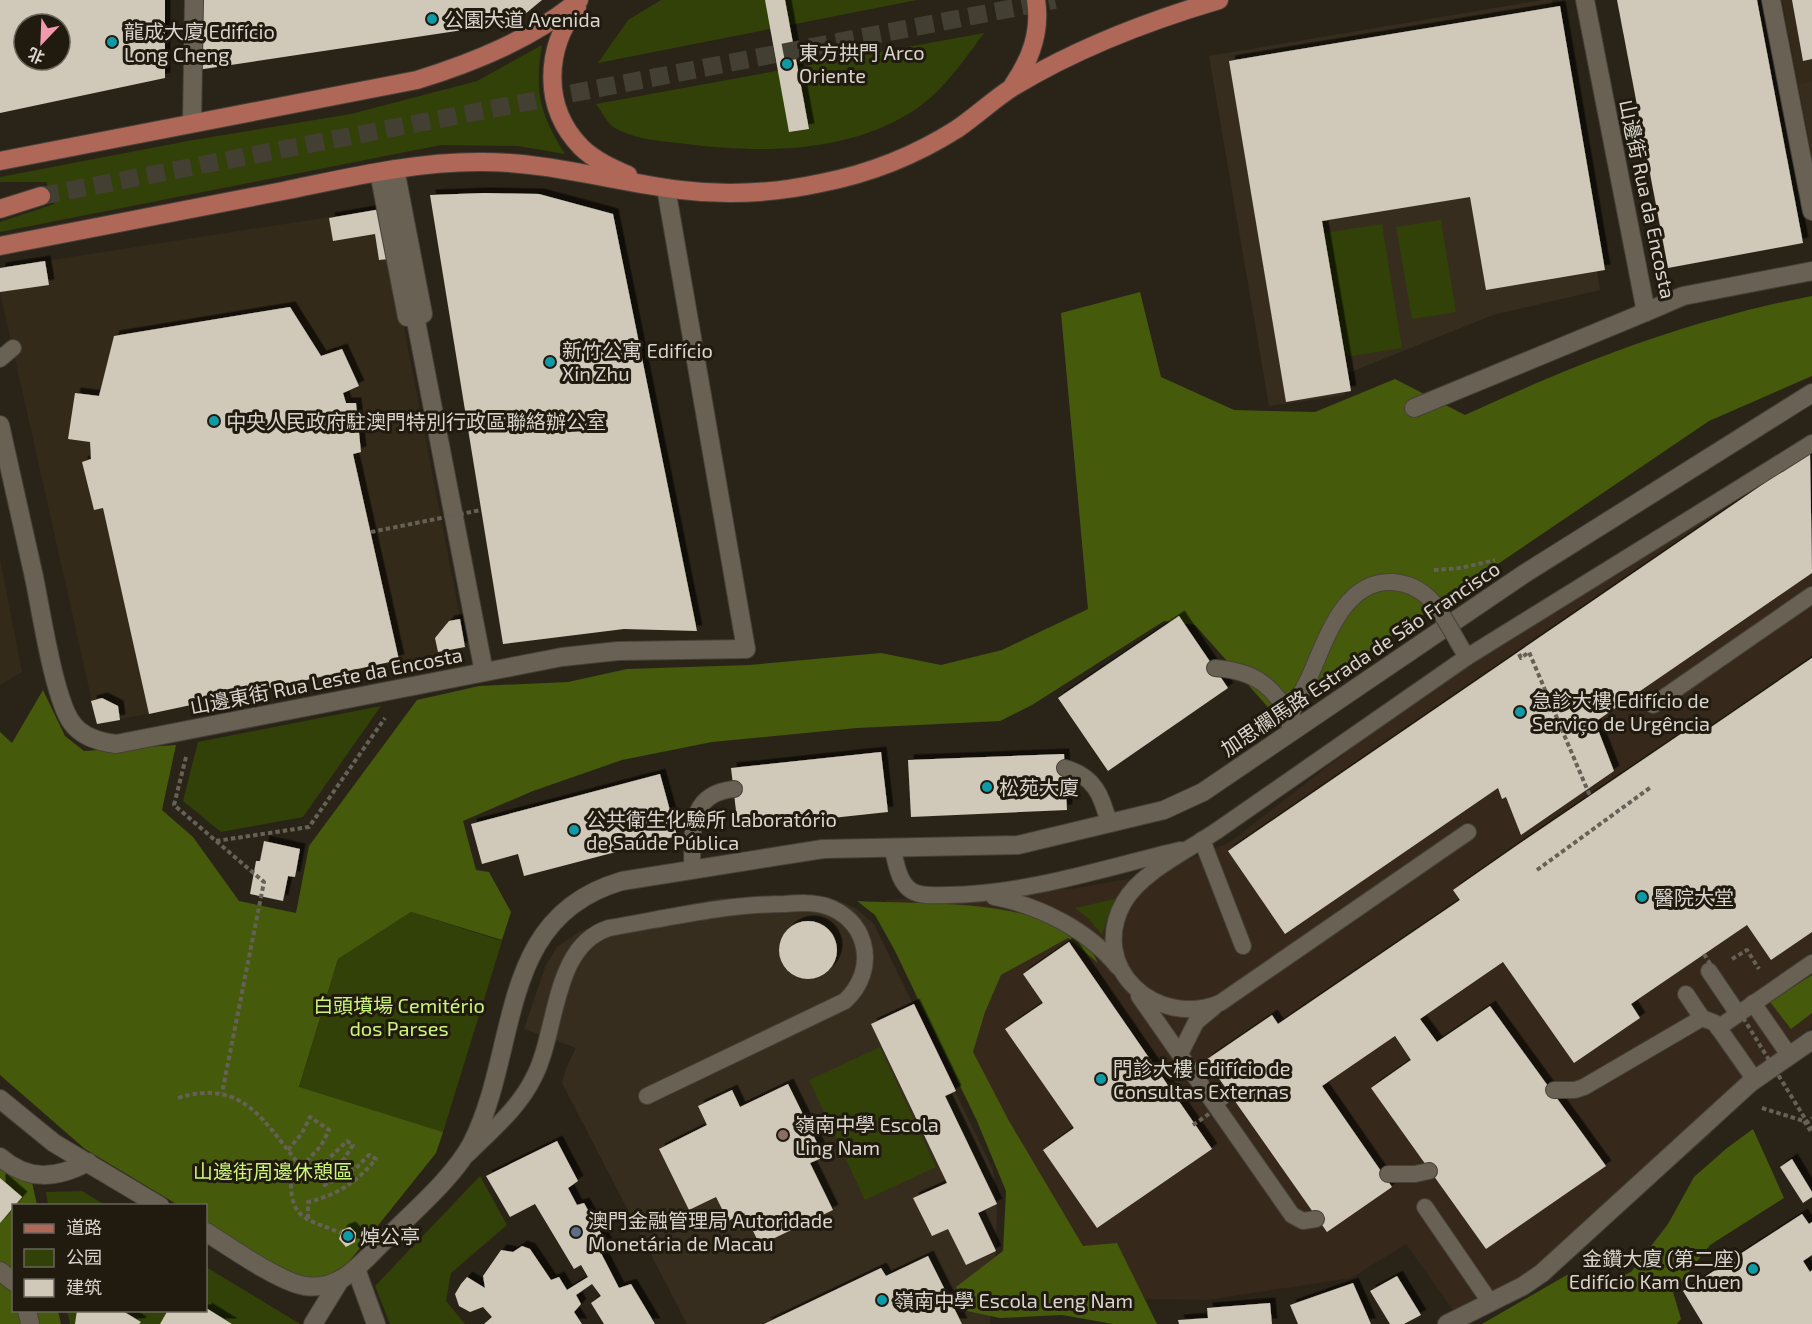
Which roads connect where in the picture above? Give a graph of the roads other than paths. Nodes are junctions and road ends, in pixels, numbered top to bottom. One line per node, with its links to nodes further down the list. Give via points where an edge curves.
1 (194, 0): 8 (street)
2 (581, 0): 8 (main road, via 516,42 417,80); 11 (main road, via 566,21 553,53 552,87 561,120 581,147 609,167)
3 (1036, 0): 7 (main road, via 1034,44 1029,60)
4 (1219, 0): 7 (main road, via 1111,38)
5 (1585, 0): 17 (street, 山邊街 Rua da Encosta)
6 (1770, 0): 14 (street)
7 (1010, 89): 11 (main road, via 946,135 858,174 754,192 719,193)
8 (192, 123): 9 (main road)
9 (0, 161)
10 (387, 171): 11 (main road, via 447,163 516,164); 15 (main road); 25 (street, via 423,314 415,316)
11 (658, 186): 25 (street, 山邊東街 Rua Leste da Encosta, via 746,649 618,651)
12 (0, 196): 13 (main road, via 41,196)
13 (0, 209)
14 (1812, 211)
15 (0, 246)
16 (1812, 271): 17 (street, 山邊街 Rua da Encosta, via 1683,296)
17 (1646, 312): 19 (street)
18 (1812, 393): 27 (street, 加思欄馬路 Estrada de São Francisco)
19 (1414, 408)
20 (0, 425): 25 (street, 山邊東街 Rua Leste da Encosta, via 58,690 72,724 93,739 116,744)
21 (1812, 443): 23 (lane, bridge)
22 (1812, 595): 26 (lane)
23 (1467, 657): 27 (lane, bridge, via 1428,597 1413,587 1386,582 1360,590 1347,602 1308,680); 32 (lane, bridge)
24 (1215, 668): 27 (lane, via 1258,678 1274,691)
25 (484, 672)
26 (1653, 705)
27 (1294, 721): 30 (street, 加思欄馬路 Estrada de São Francisco, via 1277,741 1194,798)
28 (1065, 768): 30 (lane, via 1079,772 1094,784)
29 (734, 789): 34 (lane, via 712,795 697,811)
30 (1109, 824): 33 (street, 加思欄馬路 Estrada de São Francisco, via 1018,845)
31 (1468, 832): 41 (lane)
32 (1198, 844): 35 (lane, via 1018,890); 36 (lane); 39 (lane, via 1145,878 1122,905 1114,940)
33 (892, 847): 34 (street, 加思欄馬路 Estrada de São Francisco, via 823,849); 35 (lane, via 902,881 913,892)
34 (692, 869): 55 (street, 加思欄馬路 Estrada de São Francisco, via 601,888 573,903 549,925 527,962 477,1131)
35 (962, 895): 39 (lane, via 1013,902 1053,917 1090,940)
36 (1243, 946)
37 (1812, 963): 42 (lane)
38 (1708, 971): 43 (lane)
39 (1128, 980): 41 (lane, via 1161,1006 1185,1010 1209,1007); 47 (lane)
40 (1686, 994): 44 (lane)
41 (1230, 996): 47 (lane, via 1196,1023)
42 (1753, 1004): 43 (lane); 48 (lane)
43 (1738, 1014): 45 (lane)
44 (1702, 1018): 45 (lane, via 1710,1019); 50 (lane, via 1584,1087)
45 (1718, 1028): 49 (lane)
46 (1812, 1040): 48 (street)
47 (1180, 1054): 60 (lane, via 1292,1215 1303,1221)
48 (1789, 1055): 49 (street)
49 (1749, 1084): 66 (street, via 1542,1273)
50 (1554, 1090)
51 (647, 1096): 55 (lane, via 845,1001 856,988 865,964 864,946 852,923 823,905 744,904 609,928 592,936 577,950 568,967 529,1087 517,1105)
52 (0, 1099): 54 (street, via 38,1131)
53 (0, 1157): 54 (street, via 37,1176 59,1175)
54 (88, 1162): 58 (street)
55 (453, 1169): 62 (street, 加思欄馬路 Estrada de São Francisco)
56 (1429, 1171): 57 (lane)
57 (1388, 1174)
58 (157, 1204)
59 (1425, 1207): 66 (lane)
60 (1316, 1219)
61 (207, 1233): 65 (street, via 296,1284 316,1287)
62 (356, 1269): 65 (street, 加思欄馬路 Estrada de São Francisco); 68 (street)
63 (0, 1271): 64 (street)
64 (12, 1280)
65 (340, 1280): 67 (street)
66 (1490, 1302): 69 (street)
67 (313, 1324)
68 (376, 1324)
69 (1447, 1324)

